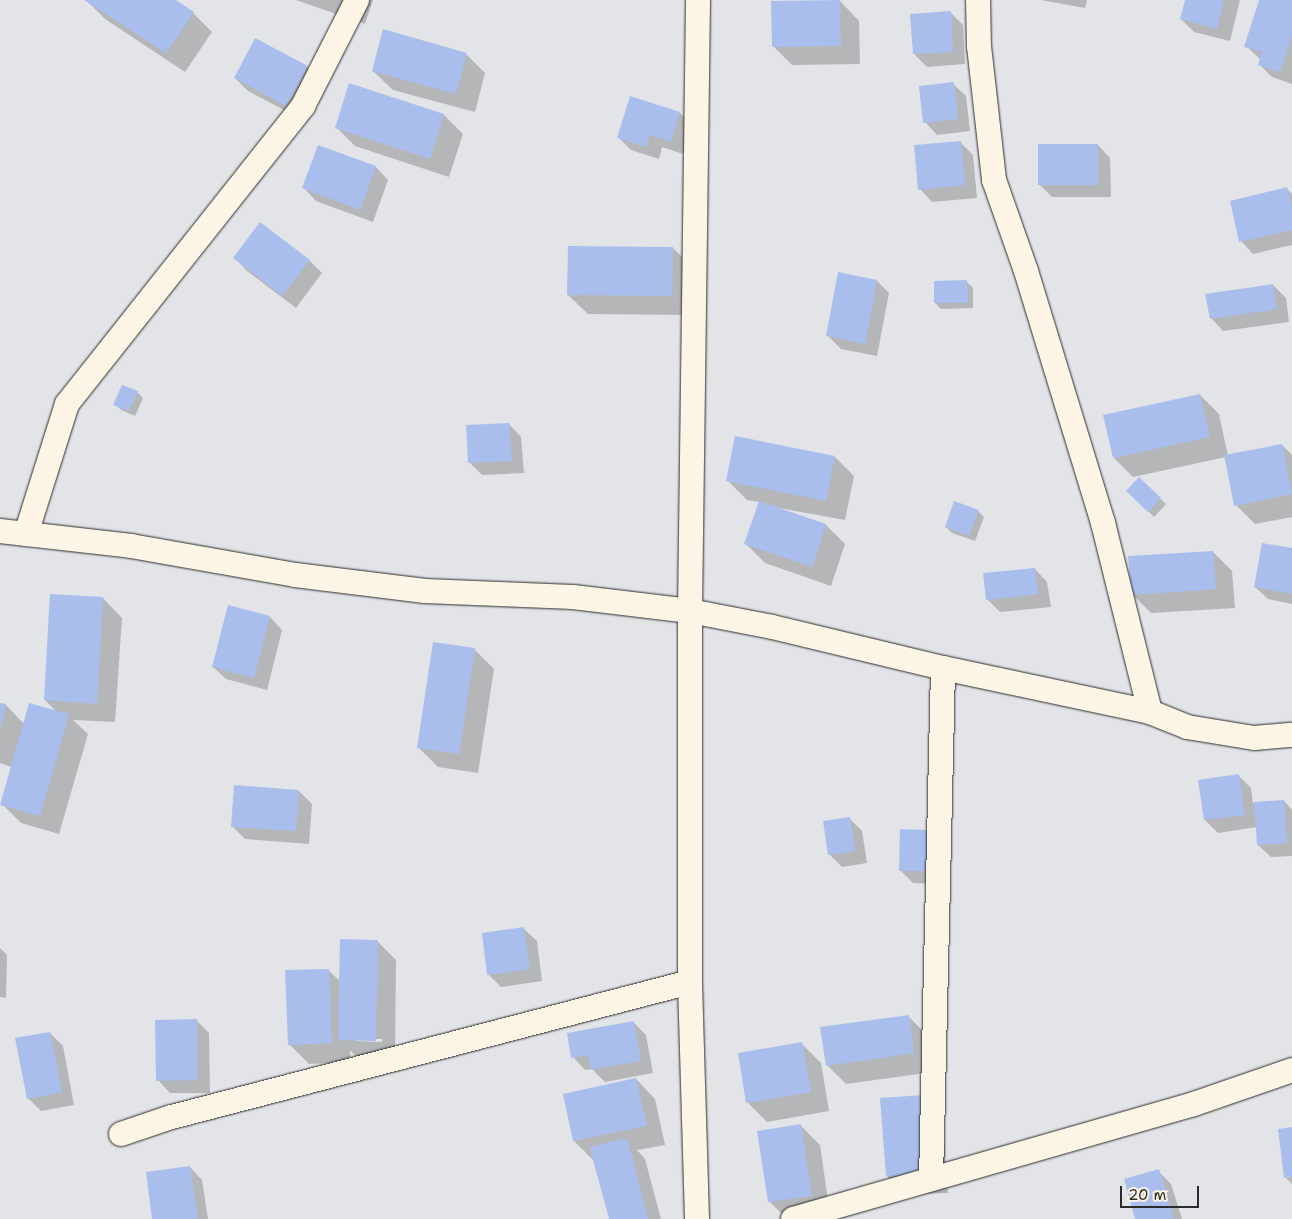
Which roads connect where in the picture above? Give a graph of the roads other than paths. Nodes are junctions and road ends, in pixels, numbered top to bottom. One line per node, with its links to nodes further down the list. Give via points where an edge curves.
1 (357, 0): 5 (street, via 303,106 68,404)
2 (698, 0): 6 (street)
3 (978, 0): 8 (street, via 979,46 994,180 1026,271 1103,523)
4 (0, 531): 5 (street)
5 (26, 534): 6 (street, via 132,546 295,575 416,590 573,597)
6 (690, 611): 7 (street); 10 (street)
7 (943, 668): 8 (street); 13 (street)
8 (1150, 712): 9 (street, via 1187,727 1254,738)
9 (1292, 735)
10 (690, 982): 12 (street, via 178,1115); 14 (street)
11 (1292, 1070): 13 (street, via 1194,1104)
12 (121, 1134)
13 (931, 1179): 15 (street)
14 (697, 1219)
15 (793, 1219)

